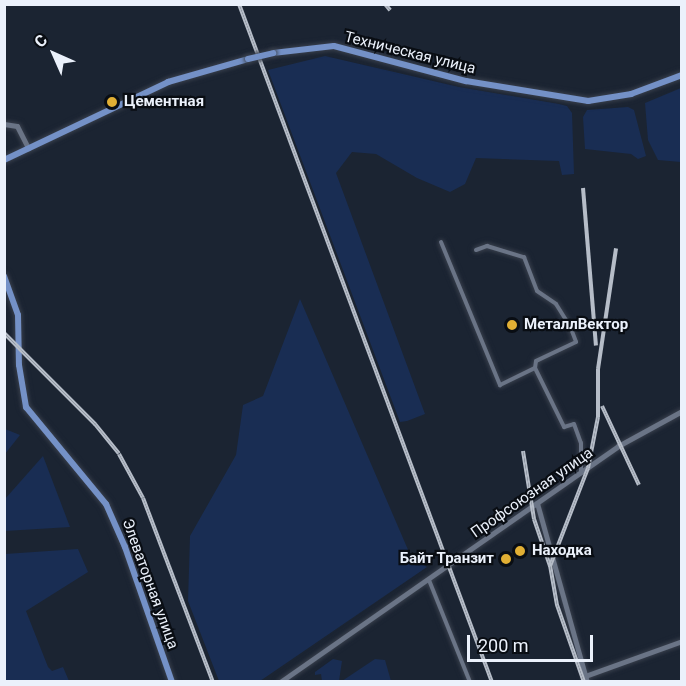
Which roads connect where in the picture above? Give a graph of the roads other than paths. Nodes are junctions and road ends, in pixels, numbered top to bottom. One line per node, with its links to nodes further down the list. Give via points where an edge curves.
1 (681, 75): 3 (main road, Техническая улица, bridge, via 631,94 588,100 466,81 334,46 273,54 168,82)
2 (4, 124): 3 (main road, via 17,126)
3 (28, 148): 4 (main road, Техническая улица)
4 (4, 160)
5 (441, 242): 8 (street, via 500,385)
6 (476, 250): 8 (street, via 487,246 524,257 537,291 556,304 570,326 576,342 536,361)
7 (4, 276): 15 (main road, Элеваторная улица, via 18,315 19,365 26,407 106,504)
8 (535, 368): 10 (street, via 564,427 574,424 581,443)
9 (681, 411): 10 (main road, Профсоюзная улица, via 647,428)
10 (581, 472): 11 (main road, Профсоюзная улица)
11 (537, 503): 12 (main road, Профсоюзная улица); 14 (main road)
12 (429, 580): 16 (main road, Профсоюзная улица); 17 (street)
13 (681, 641): 14 (main road)
14 (586, 679)
15 (172, 681)
16 (280, 681)
17 (470, 681)

